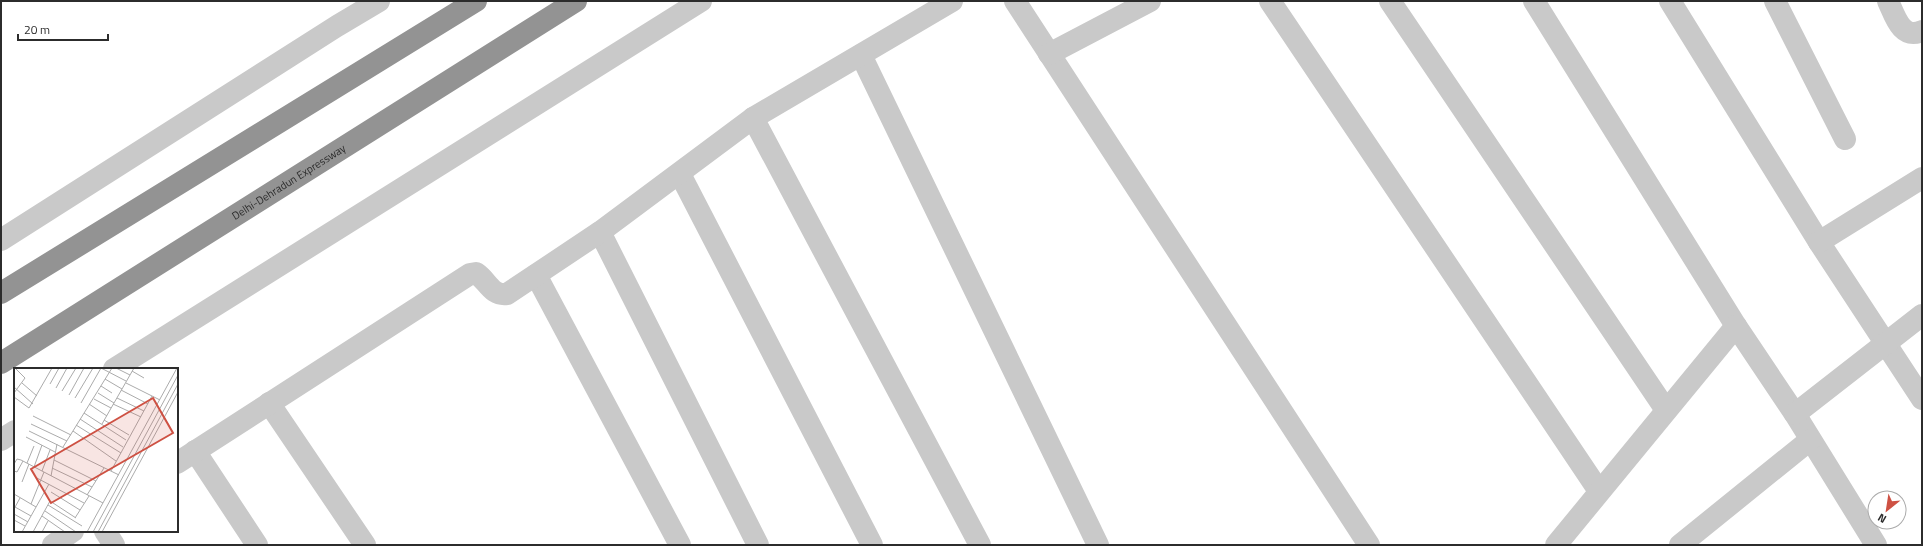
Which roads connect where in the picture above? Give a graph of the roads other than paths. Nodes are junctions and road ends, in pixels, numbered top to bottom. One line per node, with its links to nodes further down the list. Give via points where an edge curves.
1 (379, 1): 22 (street)
2 (476, 1): 25 (highway)
3 (576, 1): 29 (highway, Delhi-Dehradun Expressway)
4 (701, 1): 30 (street)
5 (952, 1): 16 (street)
6 (1015, 1): 15 (street)
7 (1150, 1): 15 (street)
8 (1270, 1): 40 (street)
9 (1390, 1): 33 (street)
10 (1534, 1): 27 (street)
11 (1670, 1): 23 (street)
12 (1775, 1): 18 (street)
13 (1888, 1): 14 (street, via 1899,26 1906,32 1915,34)
14 (1922, 31)
15 (1049, 54): 52 (street)
16 (861, 55): 17 (street); 51 (street)
17 (753, 118): 19 (street); 50 (street)
18 (1845, 139)
19 (680, 174): 21 (street); 49 (street)
20 (1922, 178): 23 (street)
21 (600, 232): 24 (street); 48 (street)
22 (1, 240)
23 (1819, 242): 28 (street)
24 (536, 275): 32 (street, via 507,294 500,295 492,291 481,276 476,273 470,274); 47 (street)
25 (1, 293)
26 (1922, 315): 28 (street)
27 (1736, 326): 33 (street); 34 (street)
28 (1886, 343): 31 (street); 34 (street)
29 (1, 363)
30 (116, 368)
31 (1922, 399)
32 (269, 403): 38 (street); 46 (street)
33 (1666, 410): 40 (street)
34 (1795, 414): 37 (street)
35 (14, 432): 36 (street)
36 (1, 440)
37 (1810, 440): 54 (street); 55 (street)
38 (195, 451): 39 (street); 45 (street)
39 (178, 462)
40 (1599, 491): 53 (street)
41 (72, 532): 43 (street)
42 (105, 532): 44 (street)
43 (53, 545)
44 (114, 545)
45 (257, 545)
46 (365, 545)
47 (680, 545)
48 (758, 545)
49 (872, 545)
50 (980, 545)
51 (1098, 545)
52 (1369, 545)
53 (1556, 545)
54 (1680, 545)
55 (1876, 545)

